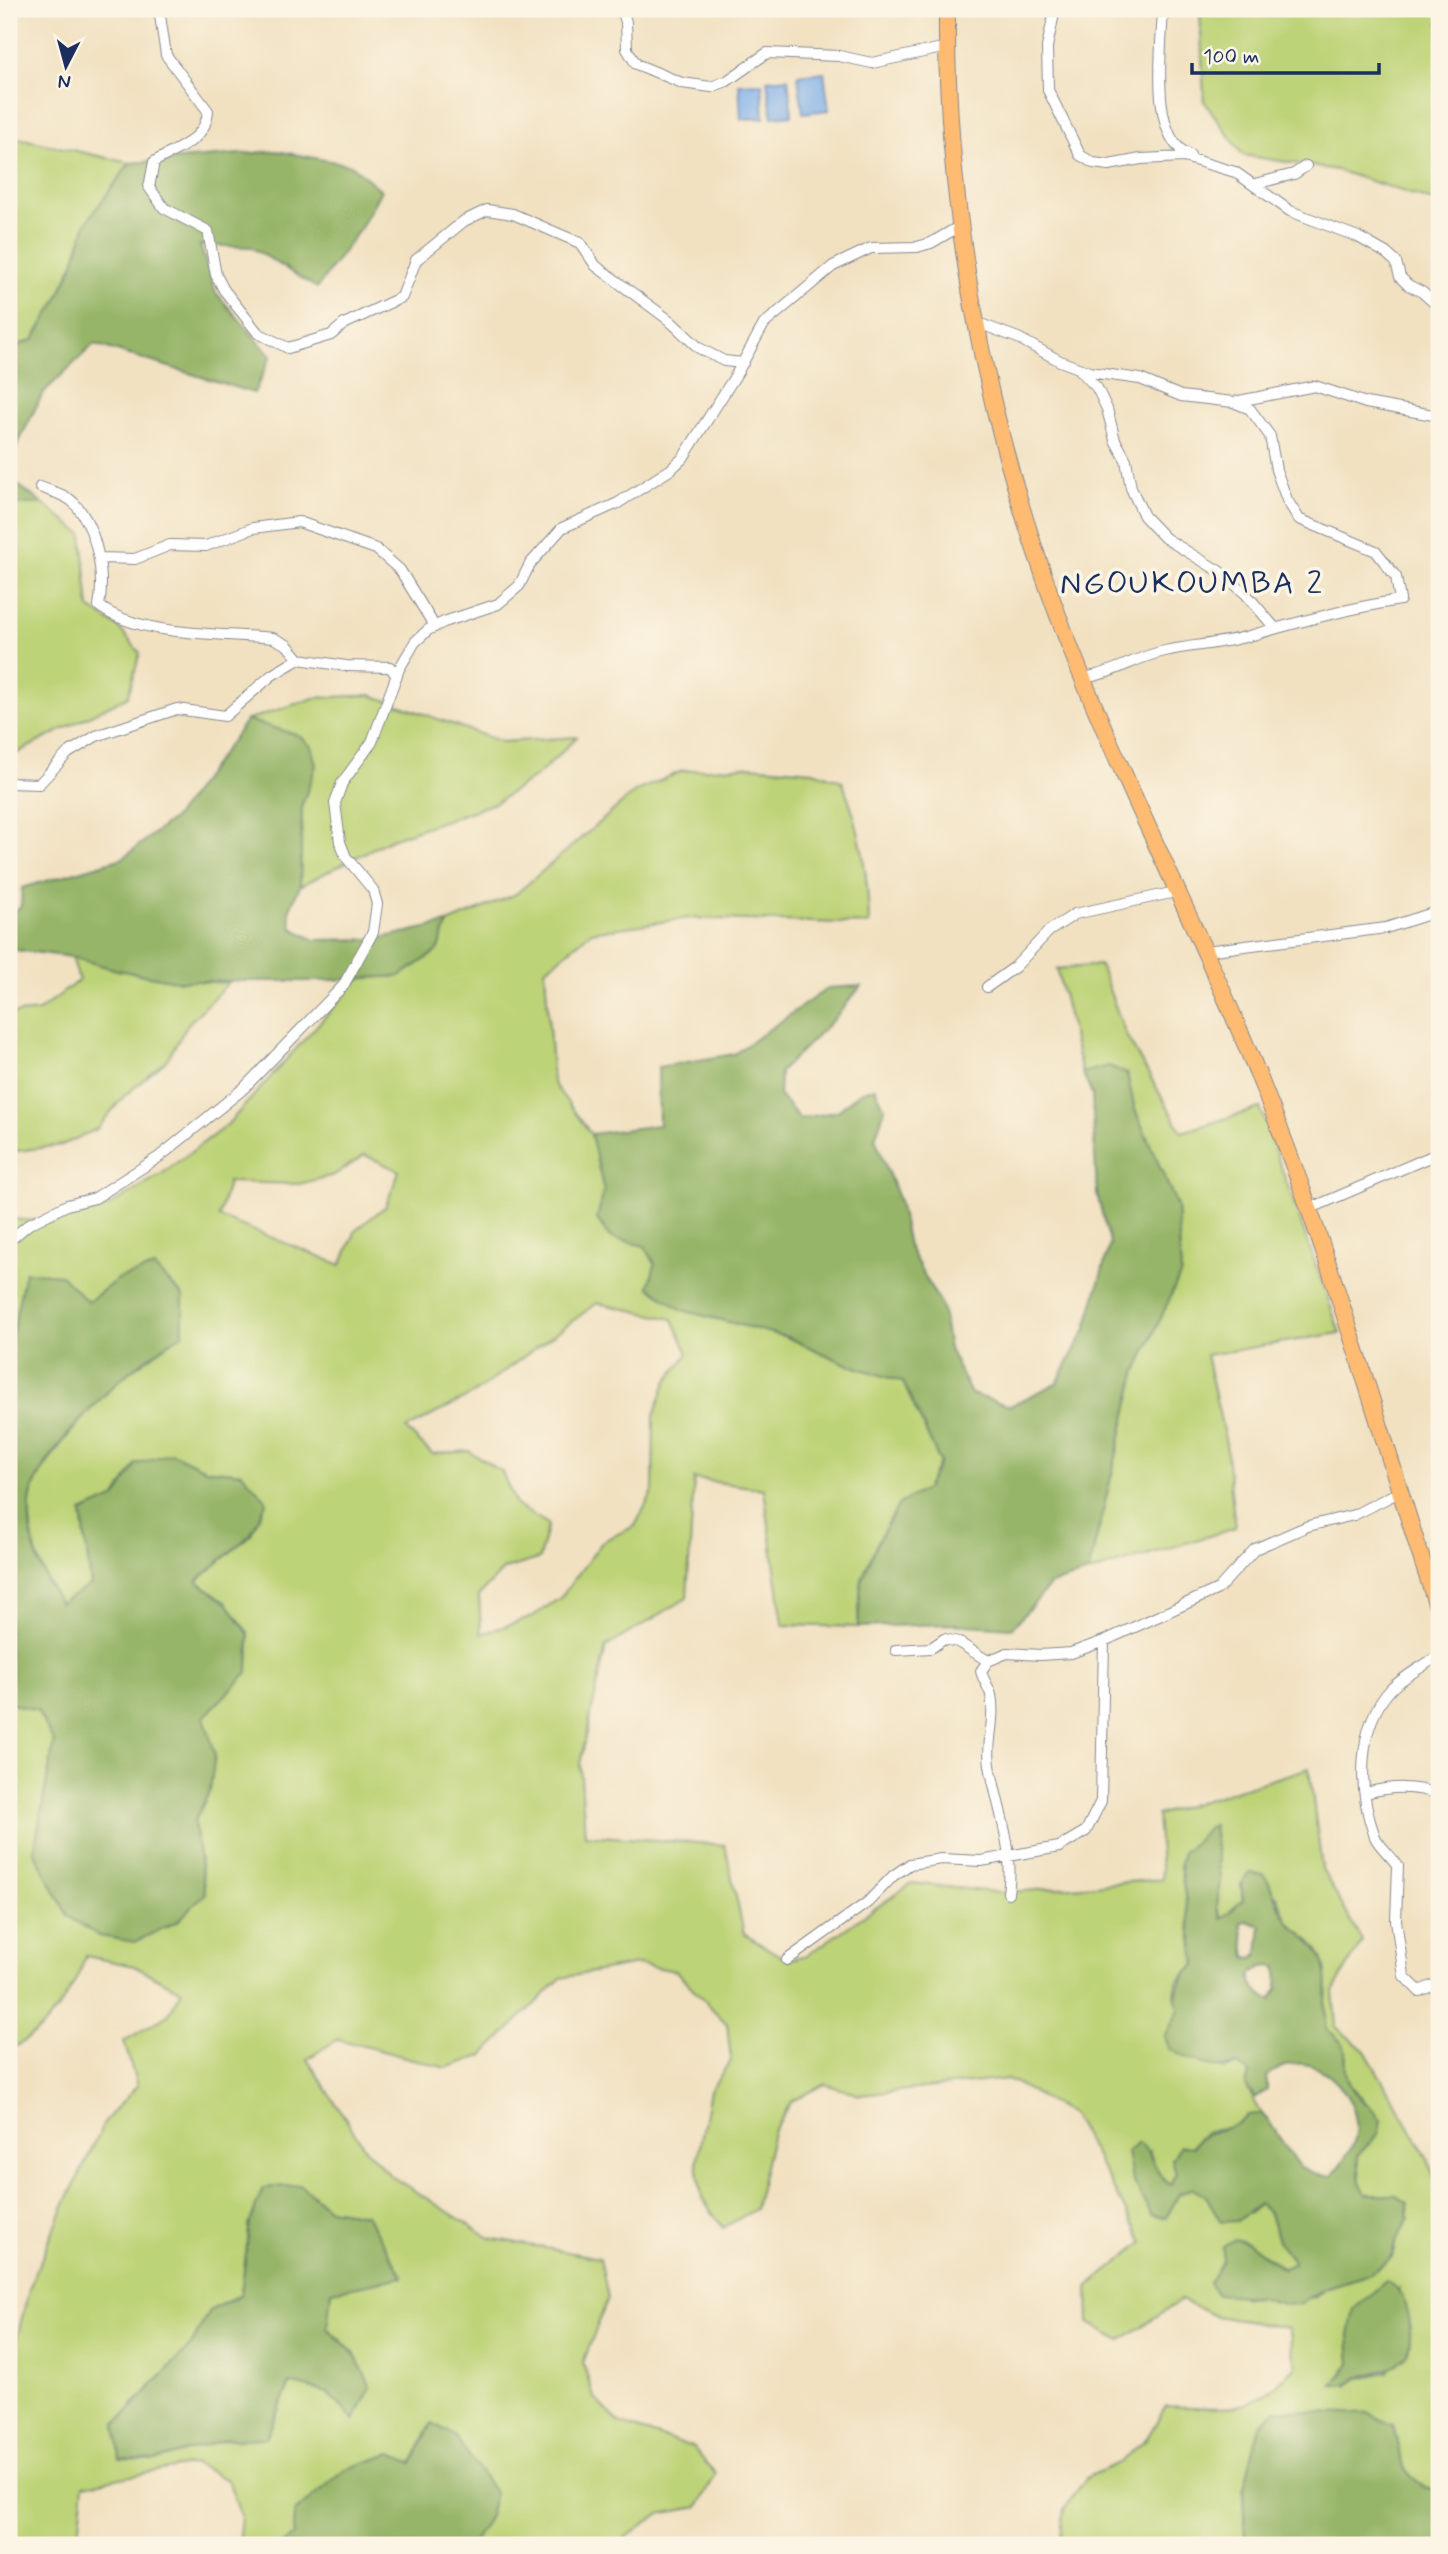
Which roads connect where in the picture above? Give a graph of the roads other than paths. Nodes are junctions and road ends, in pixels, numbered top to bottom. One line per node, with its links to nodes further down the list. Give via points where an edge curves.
1 (159, 9): 13 (street, via 166,55 208,111 207,126 199,138 154,162 149,187 164,208 208,231 216,275 265,338 288,348 309,343 402,297 416,261 464,221 487,211 513,214 580,243 596,266 699,348 724,361)
2 (622, 9): 6 (street, via 627,49 636,64 682,83 711,87 767,53 839,56 872,63)
3 (947, 9): 6 (main road)
4 (1055, 9): 7 (street, via 1047,47 1048,90 1080,155 1109,165 1164,157)
5 (1163, 9): 7 (street, via 1161,93 1166,122 1182,152)
6 (947, 47): 10 (main road)
7 (1204, 161): 9 (street)
8 (1306, 166): 9 (street, via 1294,174)
9 (1255, 184): 11 (street, via 1290,211 1386,253 1396,262 1400,277)
10 (960, 226): 12 (main road); 13 (street, via 931,243 871,248 834,266 764,324)
11 (1439, 307)
12 (978, 323): 14 (street); 23 (main road, via 1012,473 1050,592)
13 (743, 363): 19 (street, via 683,458 670,470 618,503 562,528 536,556 519,586 498,604)
14 (1078, 367): 15 (street, via 1140,379 1181,396); 20 (street, via 1097,388 1107,409 1144,516 1165,538 1219,571 1246,594)
15 (1233, 402): 16 (street, via 1315,386 1366,403); 20 (street, via 1250,409 1270,436 1276,470 1299,519 1376,551 1396,577 1400,592 1400,600)
16 (1439, 416)
17 (40, 486): 18 (street, via 73,501)
18 (100, 558): 19 (street, via 135,559 170,545 206,545 253,528 299,522 376,549 400,570); 21 (street, via 103,585 99,606 111,616 163,628 273,638 288,645)
19 (435, 627): 22 (street, via 415,642)
20 (1274, 627): 23 (street, via 1144,656 1109,674)
21 (299, 659): 22 (street, via 390,667); 24 (street, via 272,675 225,716 177,709 96,736 68,753 39,784)
22 (397, 676): 31 (street, via 372,741 342,783 335,803 346,857 373,891 377,904 373,932 343,986 243,1089 159,1157 95,1199 67,1205 29,1224)
23 (1084, 678): 25 (main road)
24 (9, 783)
25 (1180, 891): 27 (main road); 28 (street, via 1075,914 1049,931 1015,967)
26 (1439, 911): 27 (street, via 1386,928)
27 (1206, 951): 30 (main road)
28 (988, 987)
29 (1439, 1153): 30 (street)
30 (1309, 1209): 32 (main road, via 1315,1240)
31 (9, 1241)
32 (1399, 1492): 33 (main road); 34 (street, via 1354,1515 1308,1526 1255,1549 1218,1589)
33 (1439, 1612)
34 (1104, 1642): 37 (street, via 1071,1653 1007,1653); 40 (street, via 1101,1801 1086,1831 1059,1847)
35 (896, 1650): 37 (street, via 931,1648 944,1639 958,1642)
36 (1439, 1655): 38 (street, via 1392,1688 1373,1712 1365,1746)
37 (988, 1661): 40 (street, via 981,1671 991,1693 990,1766)
38 (1366, 1793): 39 (street, via 1413,1786); 43 (street, via 1376,1840 1398,1866 1396,1920 1404,1976 1419,1991)
39 (1439, 1794)
40 (1009, 1856): 41 (street); 42 (street, via 910,1864 868,1902)
41 (1008, 1893)
42 (787, 1960)
43 (1439, 1983)

